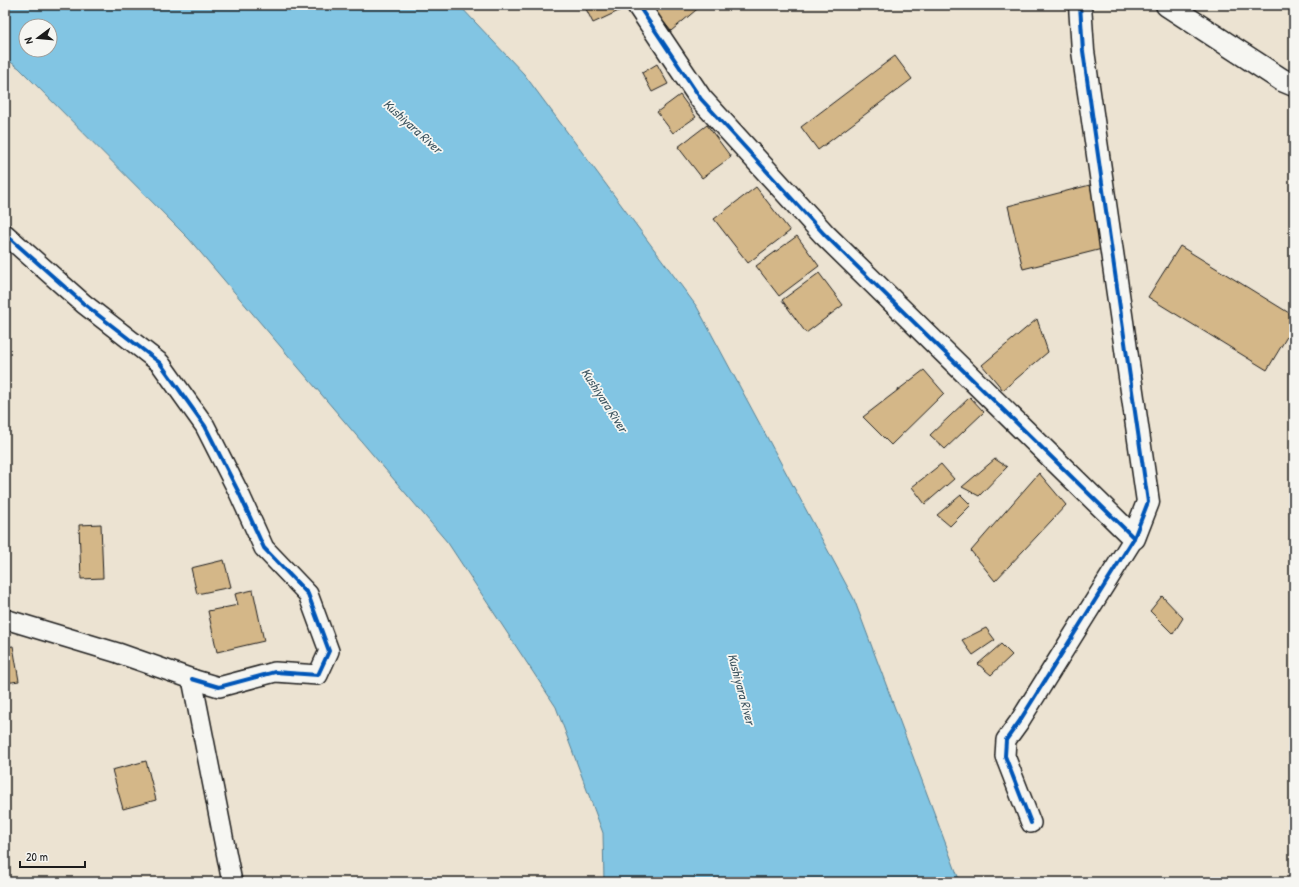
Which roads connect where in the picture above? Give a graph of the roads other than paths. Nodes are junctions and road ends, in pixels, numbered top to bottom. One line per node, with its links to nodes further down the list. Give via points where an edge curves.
1 (638, 5): 6 (street, via 701,99 824,234)
2 (1080, 5): 6 (street, via 1083,51 1148,502)
3 (1167, 5): 4 (street, via 1282,80)
4 (1294, 85)
5 (5, 234): 8 (street, via 84,304 160,363 205,426 264,548 308,594 329,651 318,675 275,672 219,687)
6 (1134, 538): 9 (street, via 1006,740 1005,756)
7 (5, 619): 8 (street, via 118,653)
8 (192, 679): 10 (street)
9 (1031, 823)
10 (232, 882)

